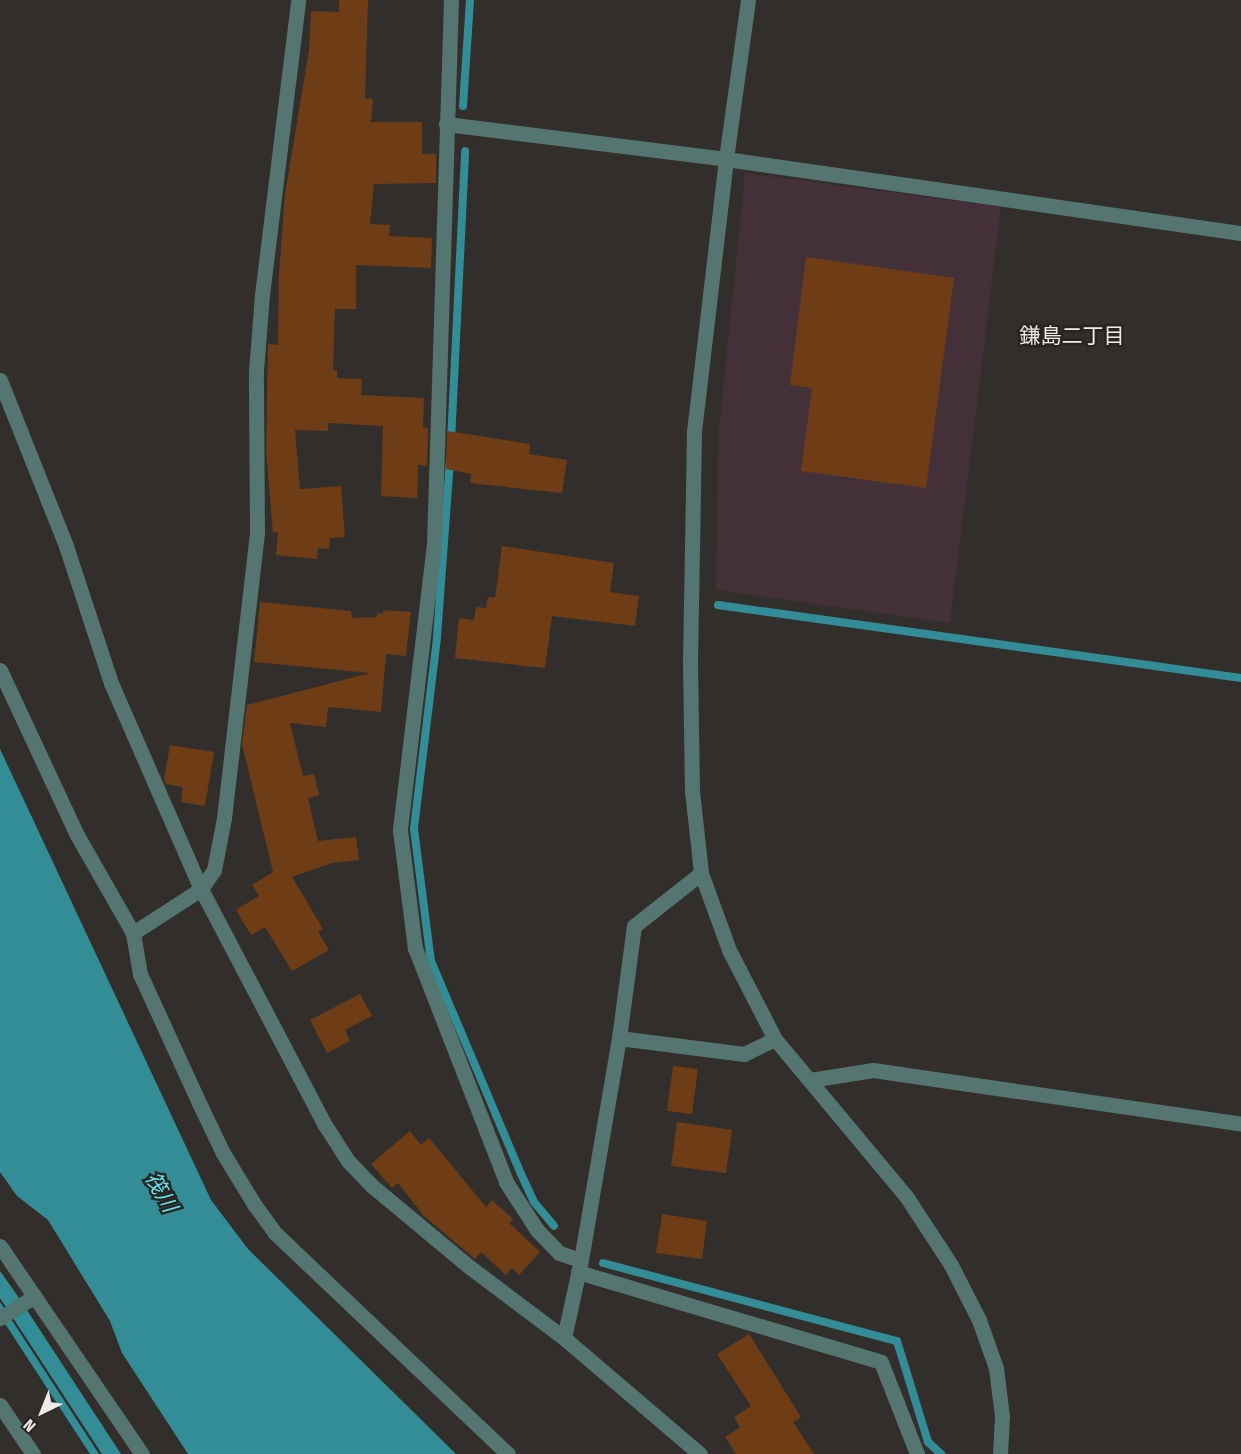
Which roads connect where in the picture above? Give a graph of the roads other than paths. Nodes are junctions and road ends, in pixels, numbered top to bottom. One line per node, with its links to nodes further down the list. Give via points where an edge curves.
1 (298, 0): 10 (street, via 256,371 257,533 224,818 214,870)
2 (451, 0): 4 (street)
3 (748, 0): 5 (street)
4 (446, 124): 5 (street); 17 (street, via 434,544 400,830 415,948 506,1182 537,1230 559,1253)
5 (726, 159): 6 (street); 9 (street, via 694,433 692,790)
6 (1241, 233)
7 (0, 380): 10 (street, via 66,546 111,683)
8 (0, 670): 11 (street, via 77,835)
9 (701, 873): 12 (street, via 634,927); 13 (street, via 729,950)
10 (201, 889): 11 (street); 20 (street, via 325,1125 348,1161 467,1265)
11 (133, 933): 24 (street, via 140,974 190,1085 223,1153 275,1233)
12 (619, 1038): 13 (street, via 744,1054); 17 (street)
13 (775, 1039): 14 (street)
14 (810, 1080): 15 (street, via 873,1070); 27 (street, via 906,1196 951,1265 979,1320 996,1368 1002,1416)
15 (1241, 1124)
16 (0, 1246): 18 (street)
17 (580, 1266): 20 (street); 26 (street, via 881,1362)
18 (31, 1298): 19 (street); 23 (street)
19 (0, 1318)
20 (564, 1338): 25 (street)
21 (0, 1405): 22 (street)
22 (33, 1454)
23 (142, 1454)
24 (508, 1454)
25 (700, 1454)
26 (917, 1454)
27 (1000, 1454)

